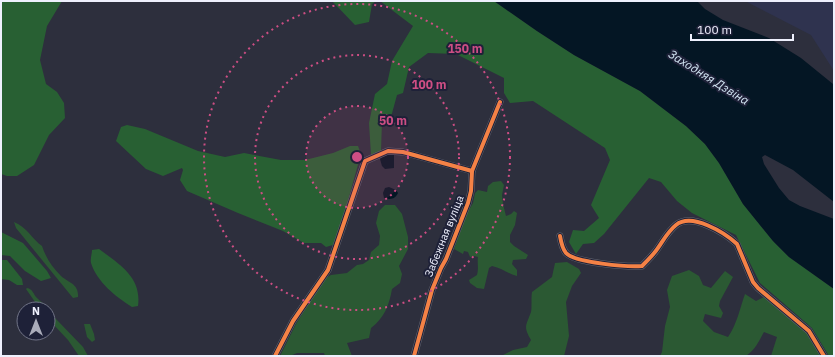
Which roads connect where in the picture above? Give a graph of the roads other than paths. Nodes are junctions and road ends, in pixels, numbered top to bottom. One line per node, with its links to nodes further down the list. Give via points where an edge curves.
1 (500, 102): 2 (street, Забежная вуліца)
2 (472, 171): 4 (street, via 403,152 388,151 365,161 328,270 293,321); 5 (street, Забежная вуліца, via 468,203 432,290)
3 (560, 236): 6 (street, via 567,255 580,260 627,267 642,266 681,221 698,221 710,226 737,244 752,282 809,331)
4 (275, 356)
5 (414, 356)
6 (824, 356)

